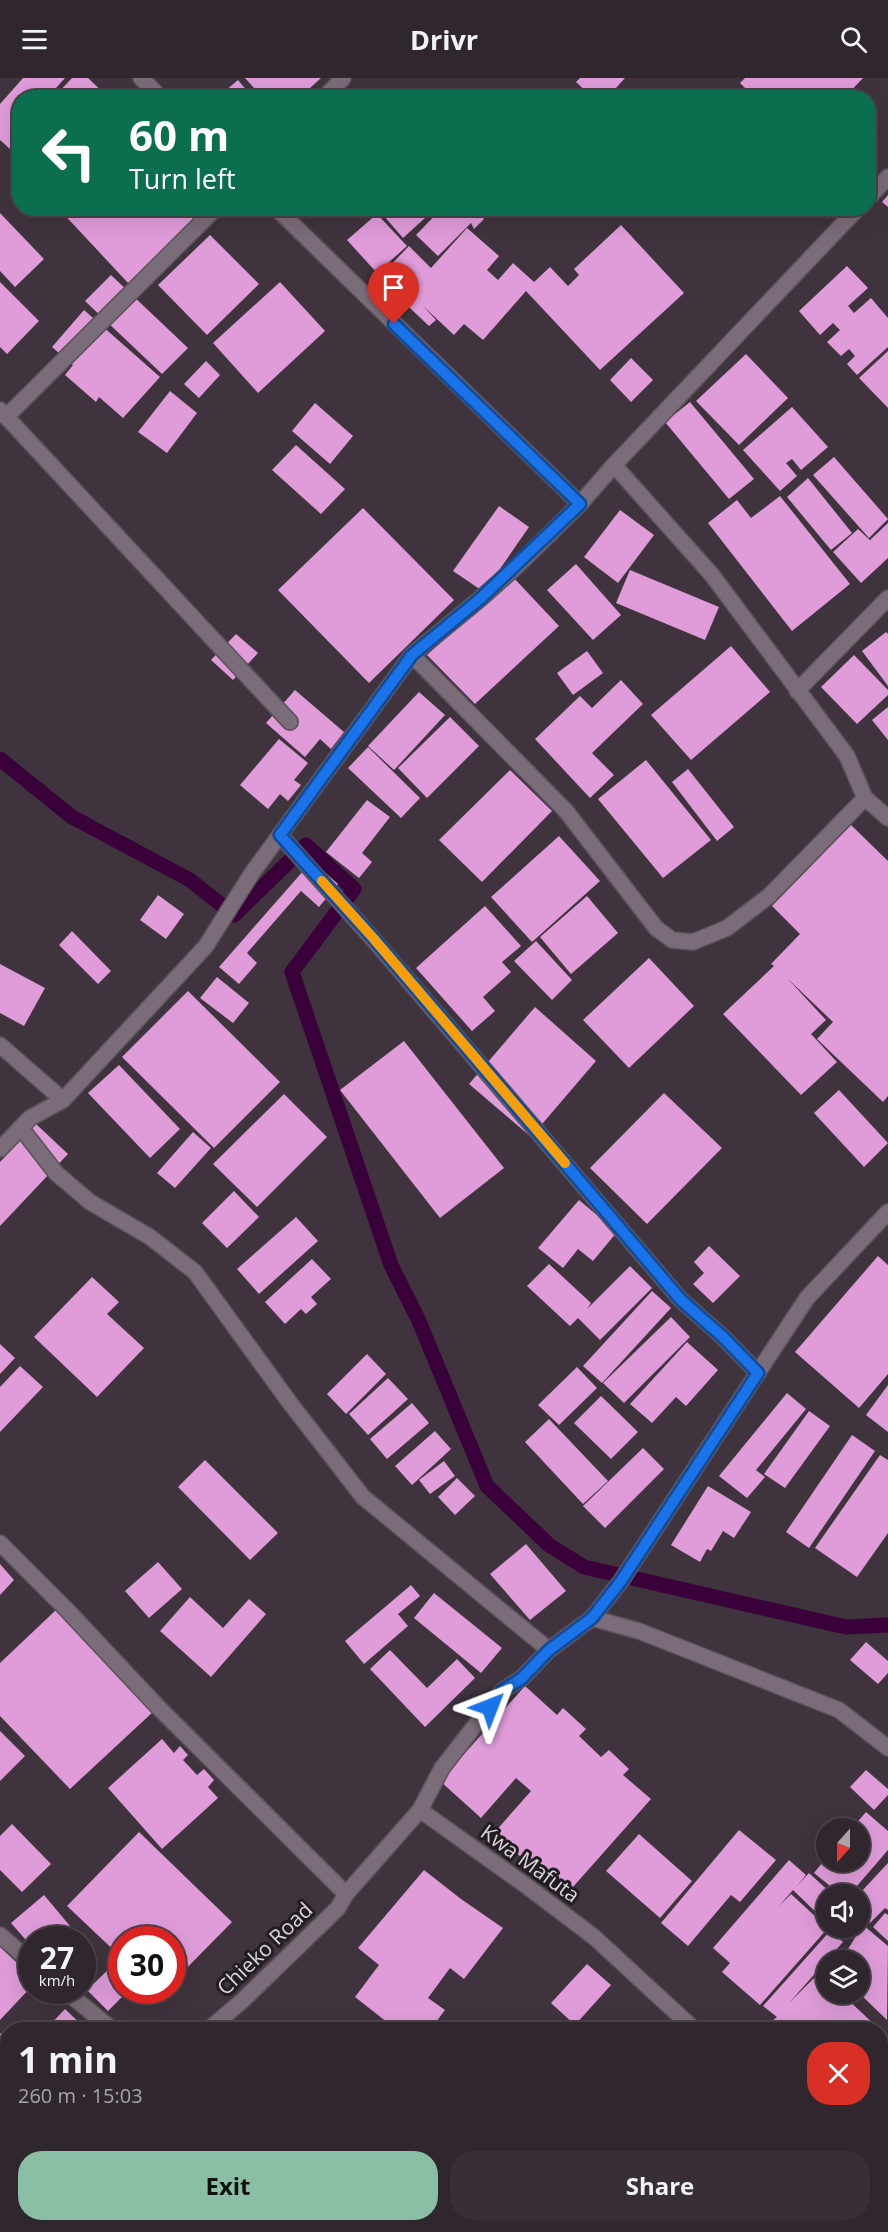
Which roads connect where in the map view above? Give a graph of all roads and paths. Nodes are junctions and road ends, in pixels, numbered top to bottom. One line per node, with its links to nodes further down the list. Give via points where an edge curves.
1 (141, 78): 3 (street)
2 (343, 78): 4 (street)
3 (153, 90)
4 (332, 90)
5 (888, 177): 6 (street)
6 (876, 190)
7 (208, 216): 10 (street)
8 (284, 216): 12 (street)
9 (850, 216): 11 (street)
10 (3, 413): 16 (street)
11 (614, 465): 12 (street); 15 (street, via 712,575)
12 (580, 504): 14 (street, via 481,598)
13 (888, 598): 15 (street)
14 (412, 655): 17 (street, via 566,811 656,928 672,940 693,942 727,928 770,896); 19 (street)
15 (797, 691): 17 (street, via 847,756)
16 (290, 722)
17 (865, 798): 18 (street)
18 (888, 818)
19 (280, 835): 21 (street, via 206,946); 25 (street, via 374,939 681,1300)
20 (0, 1045): 21 (street)
21 (63, 1100): 22 (street, via 30,1118)
22 (21, 1128): 23 (street); 28 (street, via 56,1173 81,1195 150,1237 195,1272 363,1497)
23 (0, 1149)
24 (887, 1215): 25 (street, via 807,1298)
25 (758, 1373): 27 (street)
26 (0, 1543): 31 (street)
27 (592, 1618): 28 (street); 29 (street, via 639,1631 839,1710)
28 (549, 1650): 30 (street, via 522,1678 502,1691 442,1768)
29 (888, 1748)
30 (420, 1810): 31 (street); 37 (street, Kwa Mafuta, via 594,1937)
31 (346, 1894): 36 (street, Chieko Road, via 338,1908)
32 (0, 1935): 33 (street)
33 (18, 1951)
34 (81, 2004): 35 (street)
35 (103, 2022)
36 (217, 2022)
37 (686, 2022)

